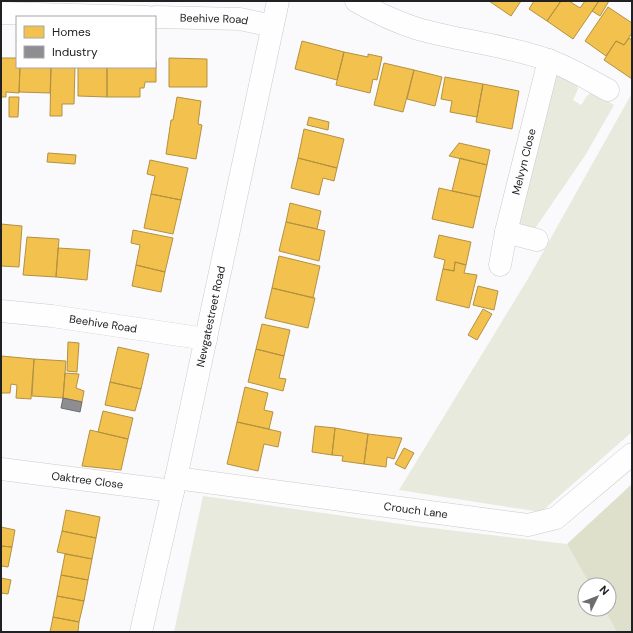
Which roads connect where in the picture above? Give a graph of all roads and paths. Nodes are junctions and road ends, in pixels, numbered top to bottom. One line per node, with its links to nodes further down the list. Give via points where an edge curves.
1 (278, 1): 6 (street, Newgatestreet Road)
2 (356, 1): 7 (street, via 374,12 417,28)
3 (1, 13): 4 (street)
4 (110, 16)
5 (156, 17): 6 (street, Beehive Road, via 240,20)
6 (272, 26): 13 (street, Newgatestreet Road)
7 (549, 60): 8 (street); 9 (street, Melvyn Close)
8 (608, 90)
9 (506, 232): 10 (street); 11 (street, Melvyn Close)
10 (537, 240)
11 (500, 264)
12 (1, 311): 13 (street, Beehive Road)
13 (206, 339): 16 (street, Newgatestreet Road)
14 (632, 454): 16 (street, Crouch Lane, via 556,518 528,526)
15 (1, 469): 16 (street, Oaktree Close)
16 (175, 484): 17 (street, Newgatestreet Road)
17 (141, 632)

